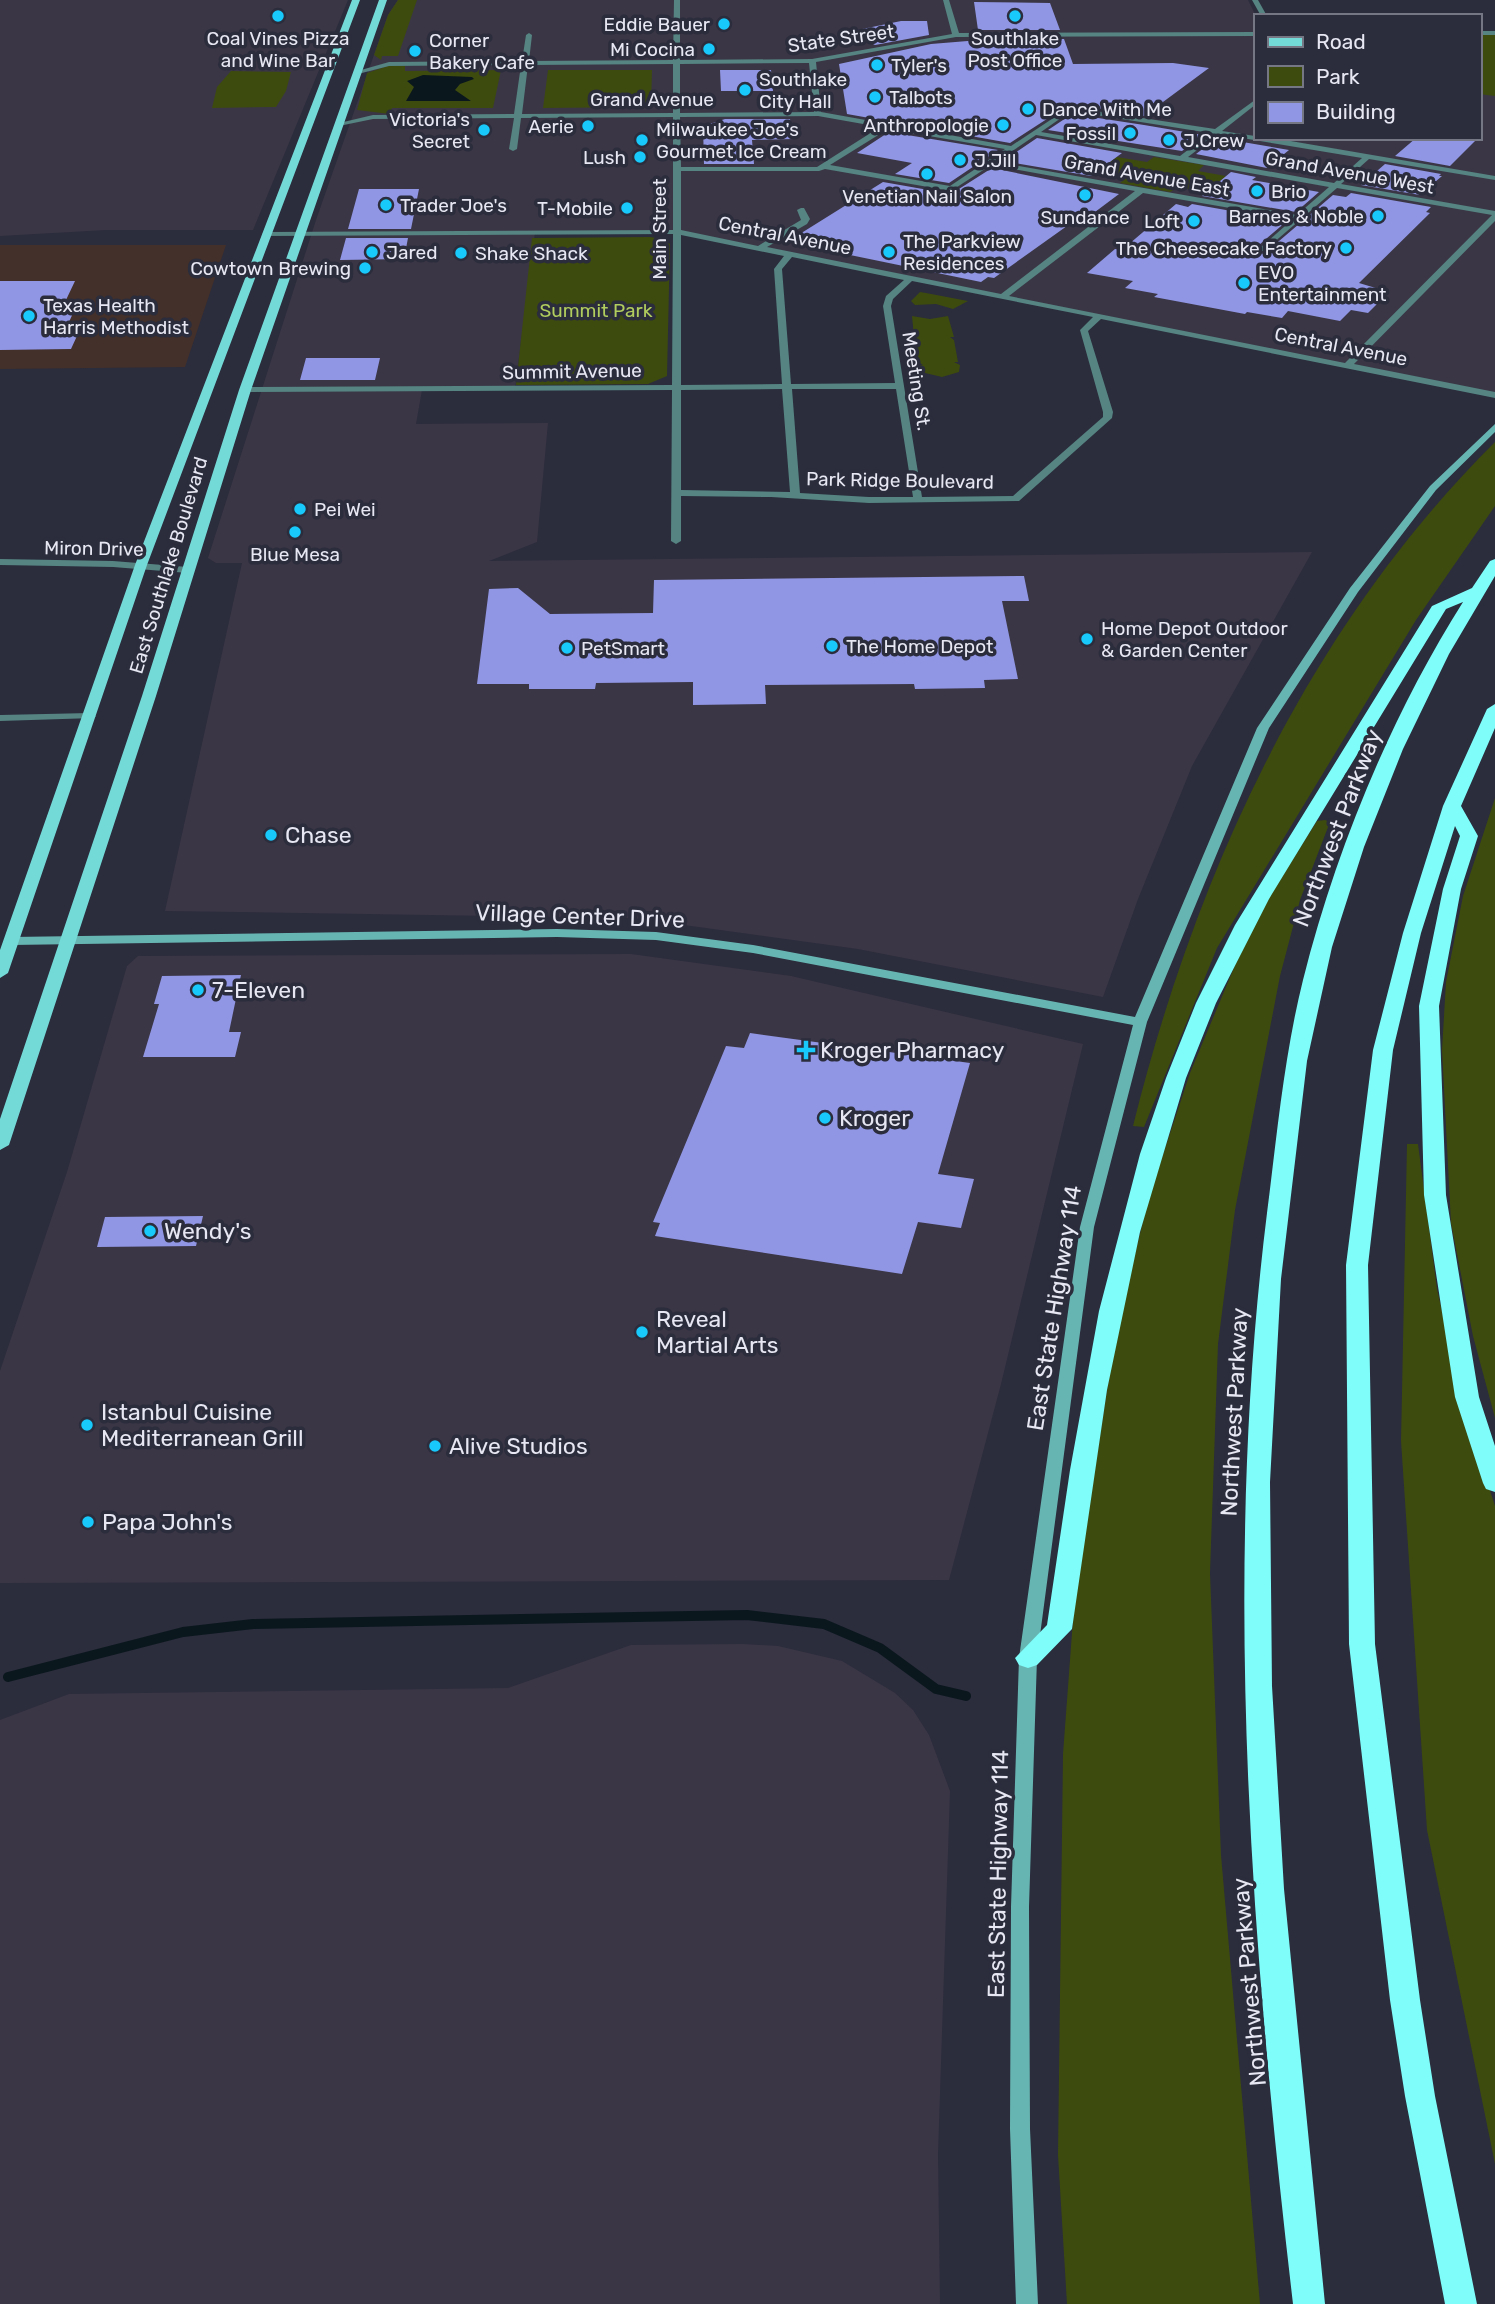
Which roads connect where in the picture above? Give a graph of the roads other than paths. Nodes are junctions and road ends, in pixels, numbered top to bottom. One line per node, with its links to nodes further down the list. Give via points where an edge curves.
1 (356, 0): 40 (main road, East Southlake Boulevard)
2 (383, 0): 8 (main road, East Southlake Boulevard)
3 (677, 0): 10 (street, Main Street)
4 (946, 0): 7 (street)
5 (1254, 34): 7 (street, State Street)
6 (529, 35): 11 (street)
7 (956, 36): 9 (street, State Street)
8 (364, 55): 12 (street, State Street); 13 (main road, East Southlake Boulevard)
9 (812, 61): 10 (street, State Street); 16 (street)
10 (677, 62): 11 (street, State Street); 17 (street, Main Street)
11 (524, 63): 12 (street, State Street); 18 (street)
12 (389, 64): 13 (street, State Street)
13 (358, 72): 15 (main road, East Southlake Boulevard)
14 (1254, 103): 23 (street)
15 (345, 108): 19 (street, Grand Avenue); 20 (main road, East Southlake Boulevard)
16 (818, 114): 17 (street, Grand Avenue); 21 (street, Grand Avenue)
17 (677, 115): 18 (street, Grand Avenue); 32 (street, Main Street)
18 (517, 116): 19 (street, Grand Avenue); 27 (street)
19 (373, 117): 20 (street, Grand Avenue)
20 (339, 124): 41 (main road, East Southlake Boulevard)
21 (887, 126): 26 (street, Grand Avenue); 31 (street)
22 (1034, 133): 23 (street, via 1070,109); 26 (street); 29 (street, Grand Avenue West)
23 (1215, 133): 24 (street); 29 (street)
24 (1254, 138)
25 (1268, 140): 28 (street)
26 (1012, 148): 30 (street)
27 (513, 149)
28 (1367, 157): 33 (street); 34 (street)
29 (1181, 159): 34 (street, Grand Avenue West)
30 (990, 163): 31 (street, via 951,189); 35 (street, Grand Avenue East)
31 (823, 166): 32 (street)
32 (676, 169): 39 (street, Main Street)
33 (1495, 178)
34 (1335, 186): 37 (street, Grand Avenue West); 38 (street)
35 (1142, 190): 38 (street, Grand Avenue East); 46 (street)
36 (801, 210): 42 (street, via 804,222)
37 (1495, 215): 48 (street)
38 (1298, 218): 43 (street)
39 (677, 232): 41 (street, Central Avenue); 42 (street, Central Avenue); 50 (street, Main Street)
40 (266, 234): 41 (street, Central Avenue); 61 (main road, East Southlake Boulevard)
41 (300, 234): 52 (main road, East Southlake Boulevard)
42 (760, 248): 44 (street, Central Avenue)
43 (1264, 249)
44 (790, 254): 45 (street, Central Avenue); 51 (street, via 778,269)
45 (911, 278): 46 (street, Central Avenue); 49 (street, Meeting St., via 889,298 887,306)
46 (1002, 297): 47 (street, Central Avenue)
47 (1098, 316): 48 (street, Central Avenue); 57 (street, Park Ridge Boulevard, via 1084,330 1108,412 1102,424 1016,499)
48 (1348, 365): 53 (street, Central Avenue)
49 (900, 386): 51 (street, Summit Avenue); 57 (street, Meeting St.)
50 (678, 387): 51 (street, Summit Avenue); 52 (street, Summit Avenue); 55 (street, Main Street)
51 (786, 387): 56 (street)
52 (245, 390): 62 (main road, East Southlake Boulevard)
53 (1495, 395)
54 (1495, 427): 71 (main road, East State Highway 114, via 1433,488 1354,590 1263,728)
55 (677, 493): 56 (street, Park Ridge Boulevard); 58 (street, Main Street)
56 (795, 496): 57 (street, Park Ridge Boulevard)
57 (918, 500)
58 (676, 541)
59 (0, 562): 61 (street, Miron Drive)
60 (1495, 564): 63 (highway, Northwest Parkway)
61 (141, 565): 62 (street, Miron Drive); 65 (main road, East Southlake Boulevard)
62 (188, 570): 68 (main road, East Southlake Boulevard)
63 (1476, 591): 74 (highway, via 1440,606 1294,838 1206,1003 1167,1110 1128,1240 1097,1381 1059,1629); 76 (highway, Northwest Parkway, via 1416,699 1355,845 1321,949 1303,1026 1273,1239 1260,1391 1256,1603 1265,1838)
64 (1495, 709): 67 (highway)
65 (90, 716): 66 (street); 69 (main road, East Southlake Boulevard)
66 (0, 718)
67 (1452, 806): 73 (highway, via 1469,836 1452,889 1429,1006 1435,1195 1467,1397); 77 (highway, via 1412,933 1383,1051 1357,1265 1357,1434 1362,1644 1373,1747 1418,2082)
68 (69, 940): 69 (main road, Village Center Drive); 71 (main road, Village Center Drive, via 557,933 656,936 753,949); 72 (main road, East Southlake Boulevard)
69 (6, 941): 70 (main road, East Southlake Boulevard)
70 (0, 973)
71 (1140, 1022): 74 (main road, East State Highway 114, via 1087,1227)
72 (0, 1144)
73 (1495, 1483)
74 (1028, 1658): 75 (main road, East State Highway 114, via 1020,1907 1020,2129)
75 (1027, 2304)
76 (1309, 2304)
77 (1461, 2304)

